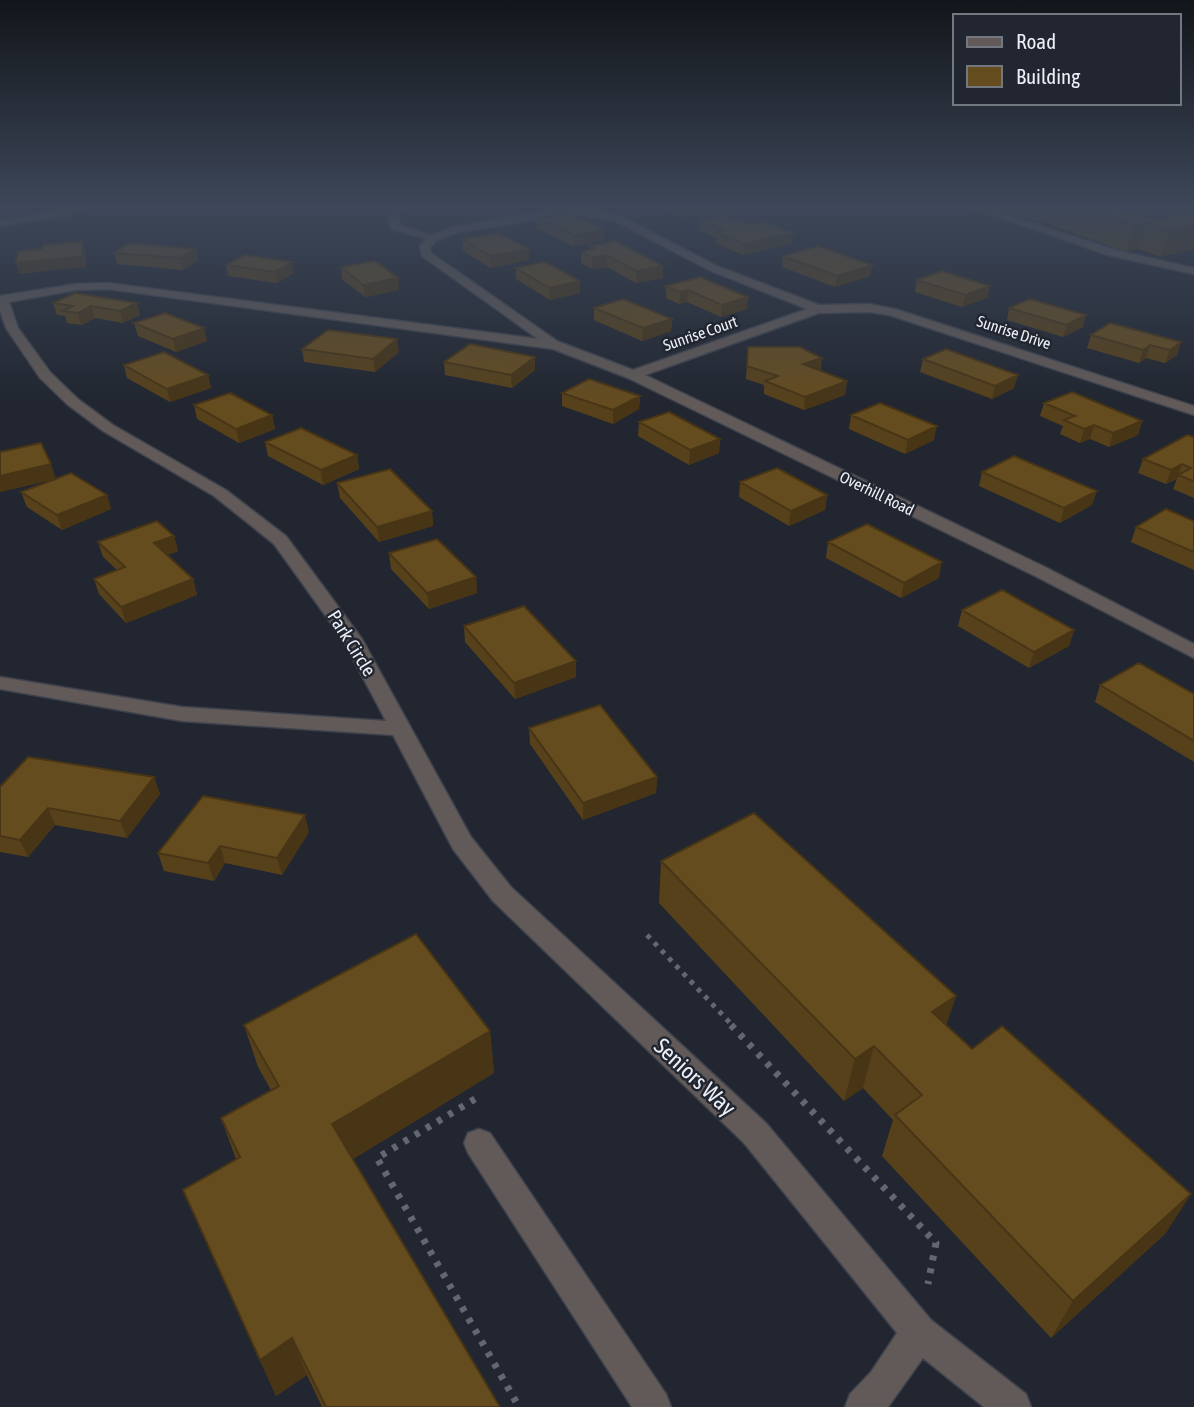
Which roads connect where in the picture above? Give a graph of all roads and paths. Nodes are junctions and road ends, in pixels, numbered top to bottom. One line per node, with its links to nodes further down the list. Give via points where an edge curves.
1 (453, 273): 5 (street)
2 (725, 273): 4 (street, Sunrise Drive)
3 (1, 300): 5 (street, via 108,286); 10 (street, Park Circle, via 12,328 45,375 73,402 107,428 220,493 281,540 352,639)
4 (818, 309): 6 (street, Sunrise Court); 7 (street, Sunrise Drive, via 891,312)
5 (556, 345): 6 (street, Overhill Road)
6 (633, 375): 8 (street, Overhill Road, via 1039,571)
7 (1194, 411)
8 (1194, 652)
9 (0, 683): 10 (street, via 182,714)
10 (401, 729): 15 (street, Seniors Way, via 462,842 502,894 755,1133)
11 (647, 935): 14 (path, via 936,1243)
12 (475, 1099): 16 (path, via 377,1158)
13 (480, 1143): 17 (street)
14 (926, 1292)
15 (919, 1332): 18 (street, via 884,1385); 19 (street, Seniors Way)
16 (519, 1407)
17 (653, 1407)
18 (863, 1407)
19 (1013, 1407)

